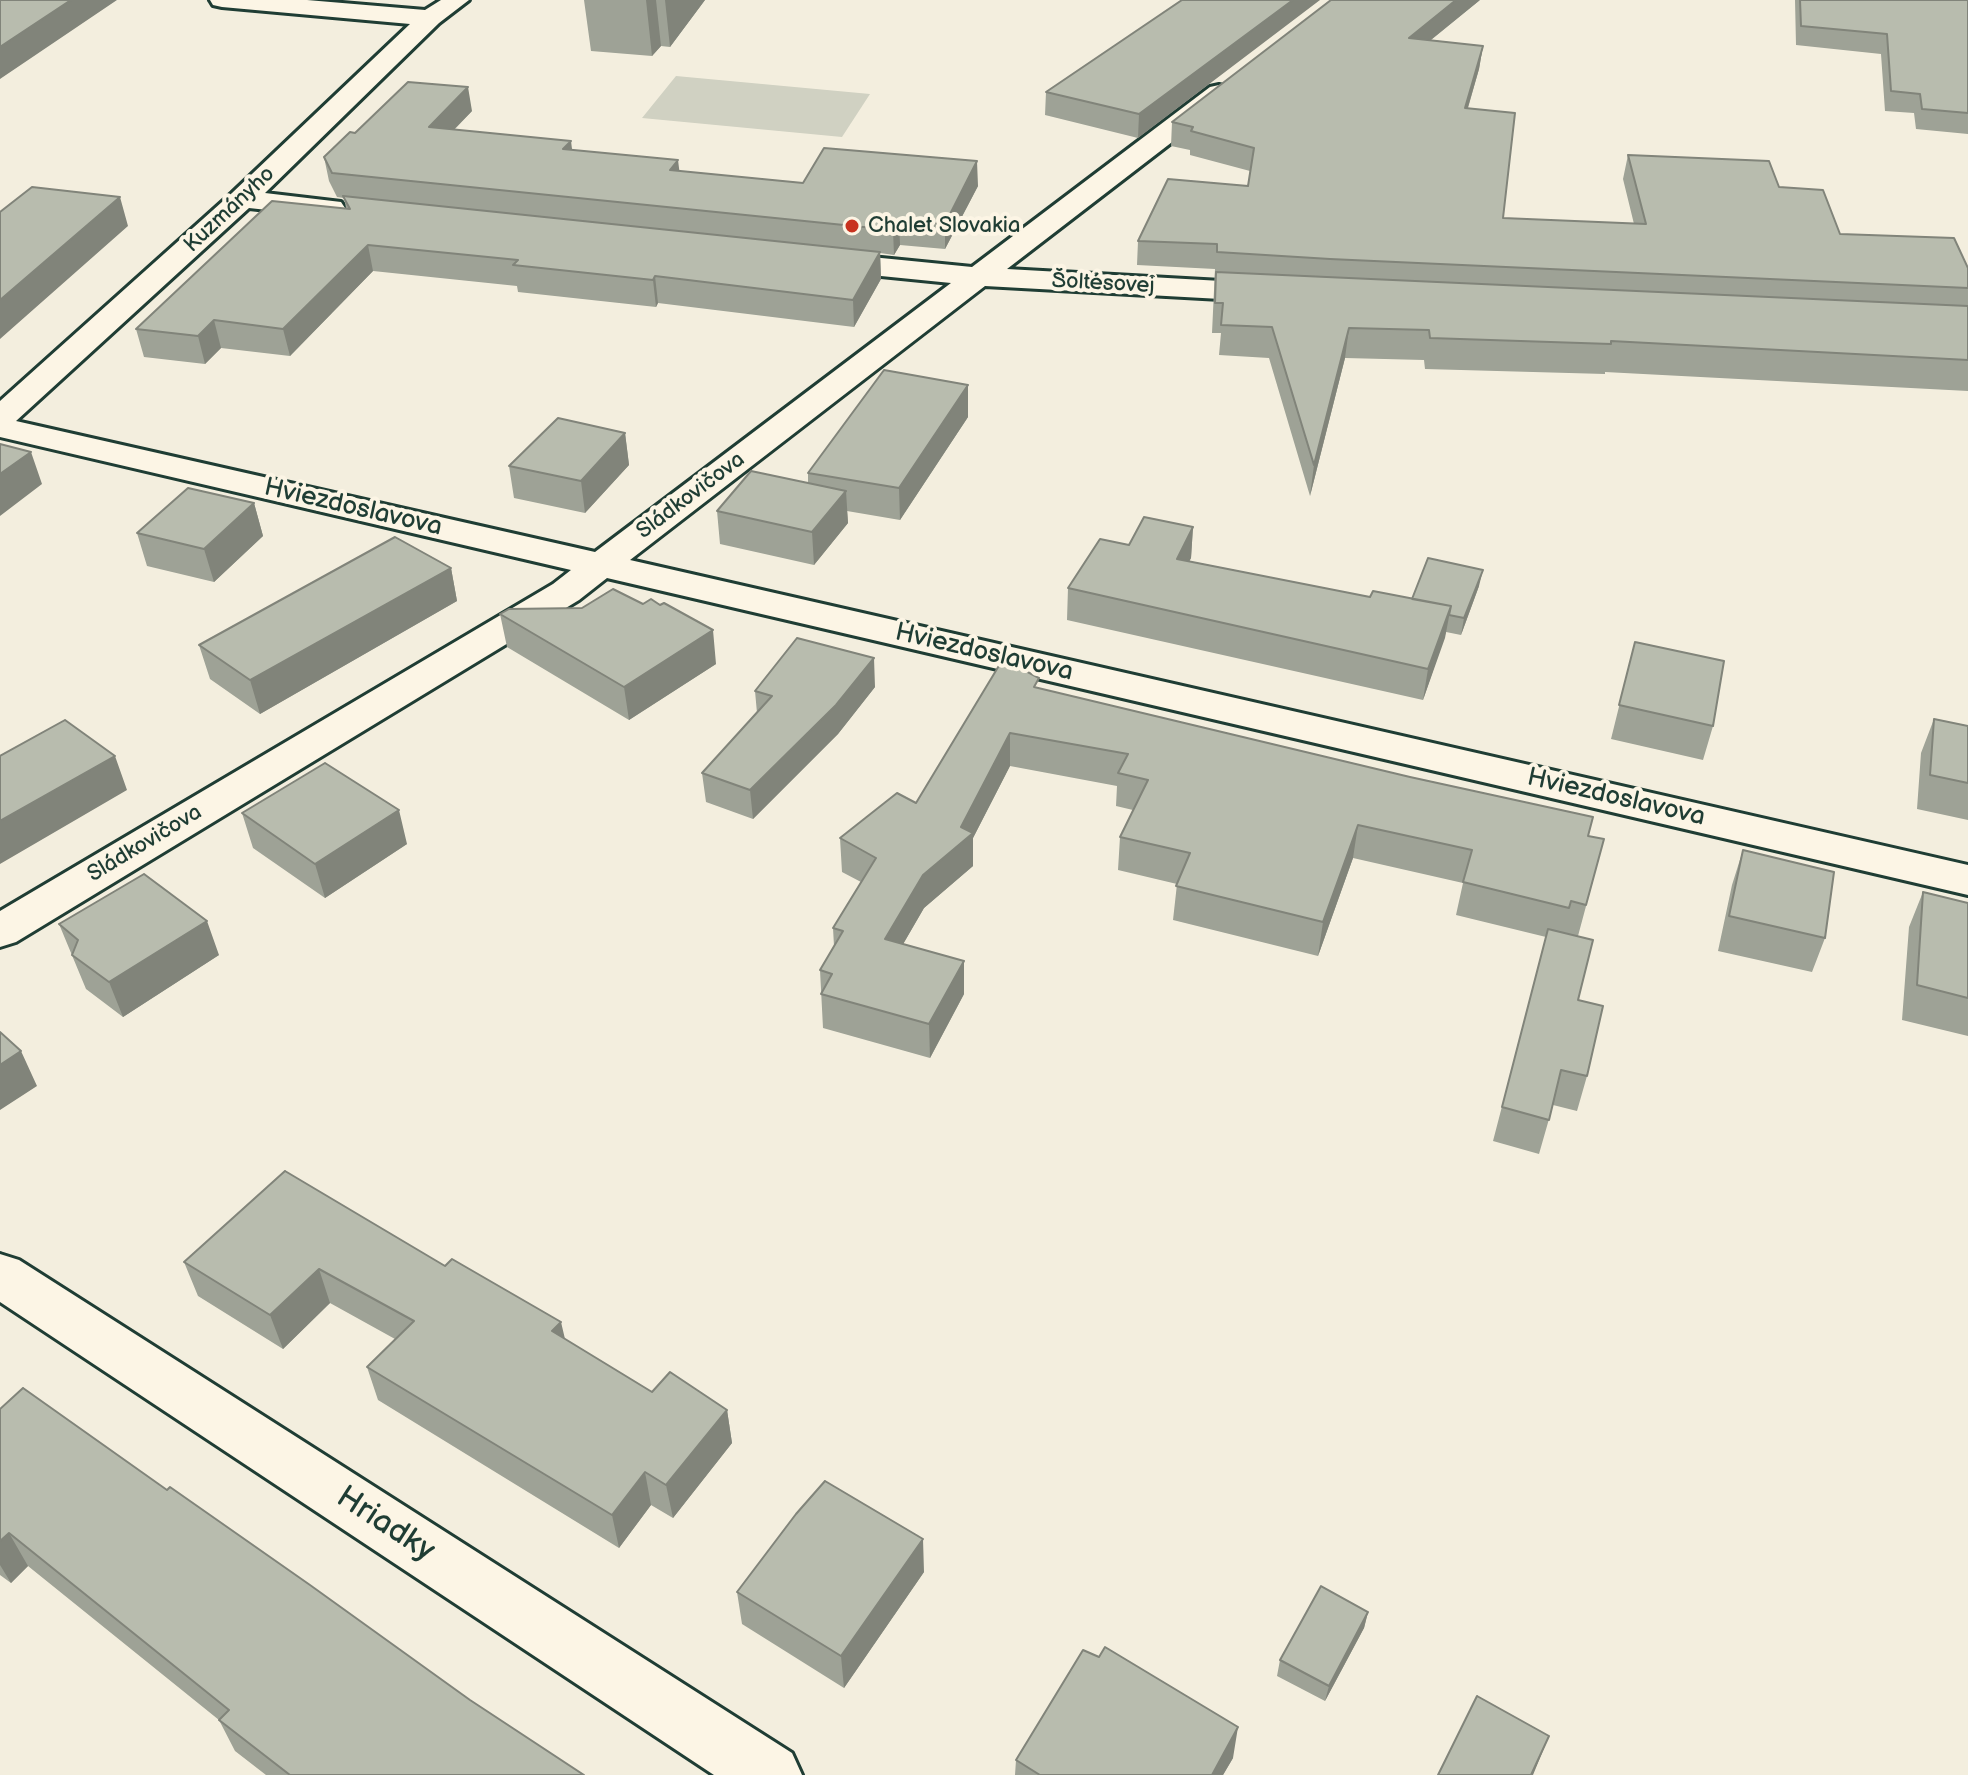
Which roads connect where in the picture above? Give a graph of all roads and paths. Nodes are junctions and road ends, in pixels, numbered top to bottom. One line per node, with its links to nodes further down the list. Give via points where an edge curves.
1 (222, 0): 3 (street)
2 (457, 0): 3 (street, Kuzmányho)
3 (430, 18): 5 (street, Kuzmányho)
4 (1241, 76): 8 (street, Sládkovičova)
5 (242, 199): 6 (street); 10 (street, Kuzmányho)
6 (353, 211)
7 (794, 258): 8 (street, Šoltésovej)
8 (982, 277): 9 (street, Šoltésovej); 12 (street, Sládkovičova)
9 (1297, 294)
10 (0, 417)
11 (0, 427): 12 (street, Hviezdoslavova)
12 (600, 564): 13 (street, Hviezdoslavova); 14 (street, Sládkovičova, via 566,592)
13 (1968, 880)
14 (0, 931)
15 (0, 1275): 16 (street, Hriadky)
16 (770, 1775)

